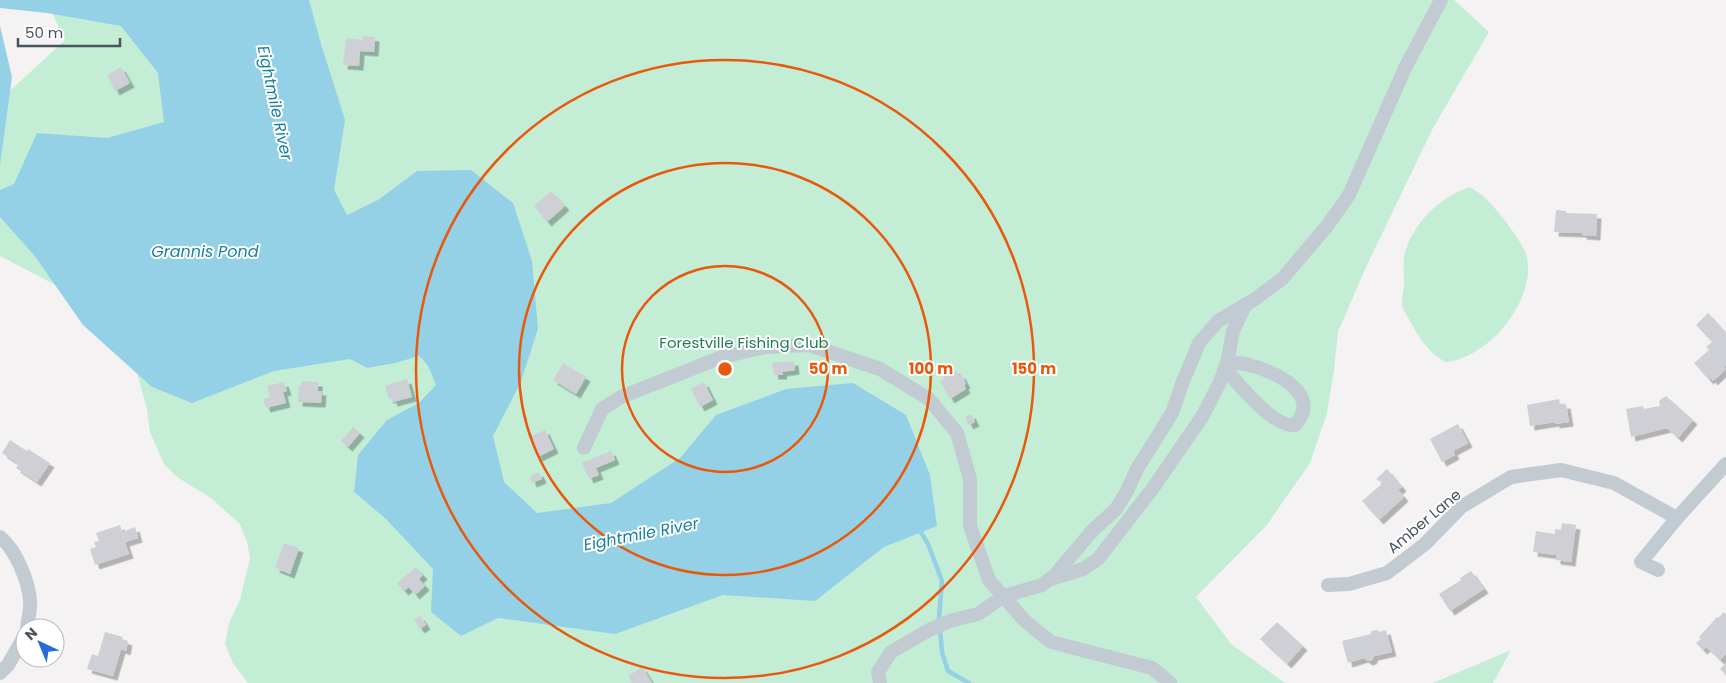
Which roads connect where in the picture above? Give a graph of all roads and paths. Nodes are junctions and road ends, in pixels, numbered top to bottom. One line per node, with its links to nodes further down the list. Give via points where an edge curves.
1 (1441, 0): 2 (street, via 1405,68 1349,195 1282,279)
2 (1246, 304): 3 (street, via 1233,330); 9 (street, via 1218,321 1199,343 1172,413 1116,509)
3 (1226, 366): 3 (street, via 1244,363 1284,380 1301,394 1302,418 1295,425 1288,426 1271,415 1244,391); 9 (street, via 1202,417 1098,559 1084,570)
4 (584, 448): 11 (street, via 602,409 621,397 722,357 765,347 808,345 880,369 929,399 957,433 970,479 970,526 989,580)
5 (1726, 464): 6 (street)
6 (1677, 518): 8 (street, via 1641,562); 10 (street, Amber Lane, via 1614,483 1561,470 1511,477 1461,507 1425,544 1386,573 1349,584)
7 (0, 537): 12 (street, via 23,570 31,602)
8 (1658, 570)
9 (1050, 579): 11 (street, via 1042,585)
10 (1328, 584)
11 (1004, 596): 15 (street, via 978,614 929,630 891,652 878,672); 16 (street, via 1025,621 1051,642 1152,668)
12 (29, 618)
13 (15, 653): 14 (street)
14 (0, 673)
15 (880, 683)
16 (1170, 683)

